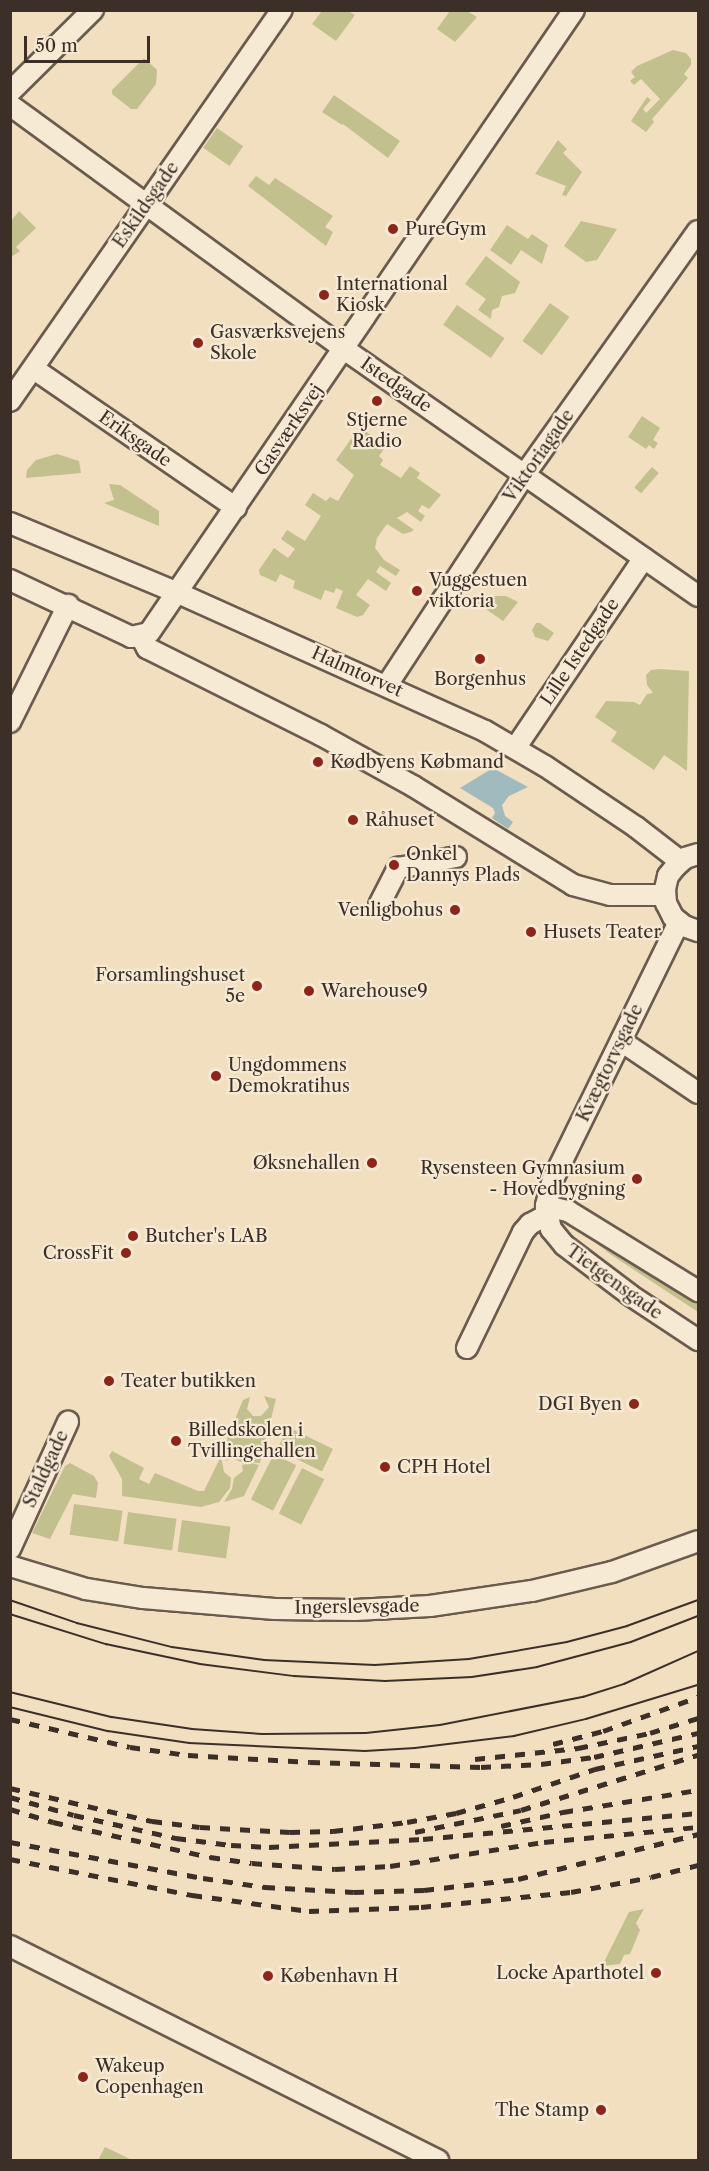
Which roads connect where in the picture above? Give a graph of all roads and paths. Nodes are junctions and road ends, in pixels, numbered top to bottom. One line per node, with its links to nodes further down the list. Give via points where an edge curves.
1 (93, 10): 4 (street)
2 (282, 10): 6 (street, Eskildsgade)
3 (574, 10): 8 (street, Gasværksvej)
4 (10, 92)
5 (10, 105): 6 (street, Istedgade)
6 (146, 205): 8 (street, Istedgade); 9 (street, Eskildsgade)
7 (699, 231): 11 (street, Viktoriagade)
8 (344, 350): 11 (street, Istedgade); 12 (street, Gasværksvej)
9 (34, 369): 10 (street, Eskildsgade); 12 (street, Eriksgade)
10 (10, 401)
11 (525, 474): 14 (street, Istedgade); 20 (street, Viktoriagade)
12 (236, 508): 16 (street, Gasværksvej)
13 (10, 523): 16 (street, Halmtorvet)
14 (644, 558): 17 (street, Istedgade); 22 (street, Lille Istedgade)
15 (10, 580): 18 (street)
16 (178, 592): 19 (street, Gasværksvej, via 149,633); 20 (street, Halmtorvet)
17 (699, 596)
18 (68, 605): 19 (street, via 131,637); 21 (street)
19 (141, 637): 25 (street, via 147,648 413,786 573,885 610,895)
20 (387, 685): 22 (street, Halmtorvet)
21 (10, 722)
22 (516, 747): 24 (street, Halmtorvet)
23 (456, 857): 26 (street, via 398,868)
24 (689, 858): 25 (street, via 668,876)
25 (665, 895): 27 (street, via 669,910)
26 (379, 905)
27 (679, 922): 28 (street); 29 (street, Kvægtorvsgade)
28 (699, 931)
29 (621, 1041): 30 (street); 31 (street, Kvægtorvsgade, via 553,1179)
30 (699, 1093)
31 (547, 1211): 32 (street, Tietgensgade, via 568,1210); 33 (street, Tietgensgade, via 553,1233 571,1251); 34 (street, via 523,1232)
32 (699, 1291)
33 (699, 1340)
34 (467, 1348)
35 (68, 1422): 37 (street, Staldgade)
36 (699, 1541): 38 (street, Ingerslevsgade, via 612,1572 532,1591 430,1606 355,1610 275,1609 143,1598 86,1589)
37 (10, 1549)
38 (10, 1566)
39 (10, 1946): 40 (street)
40 (438, 2160)

